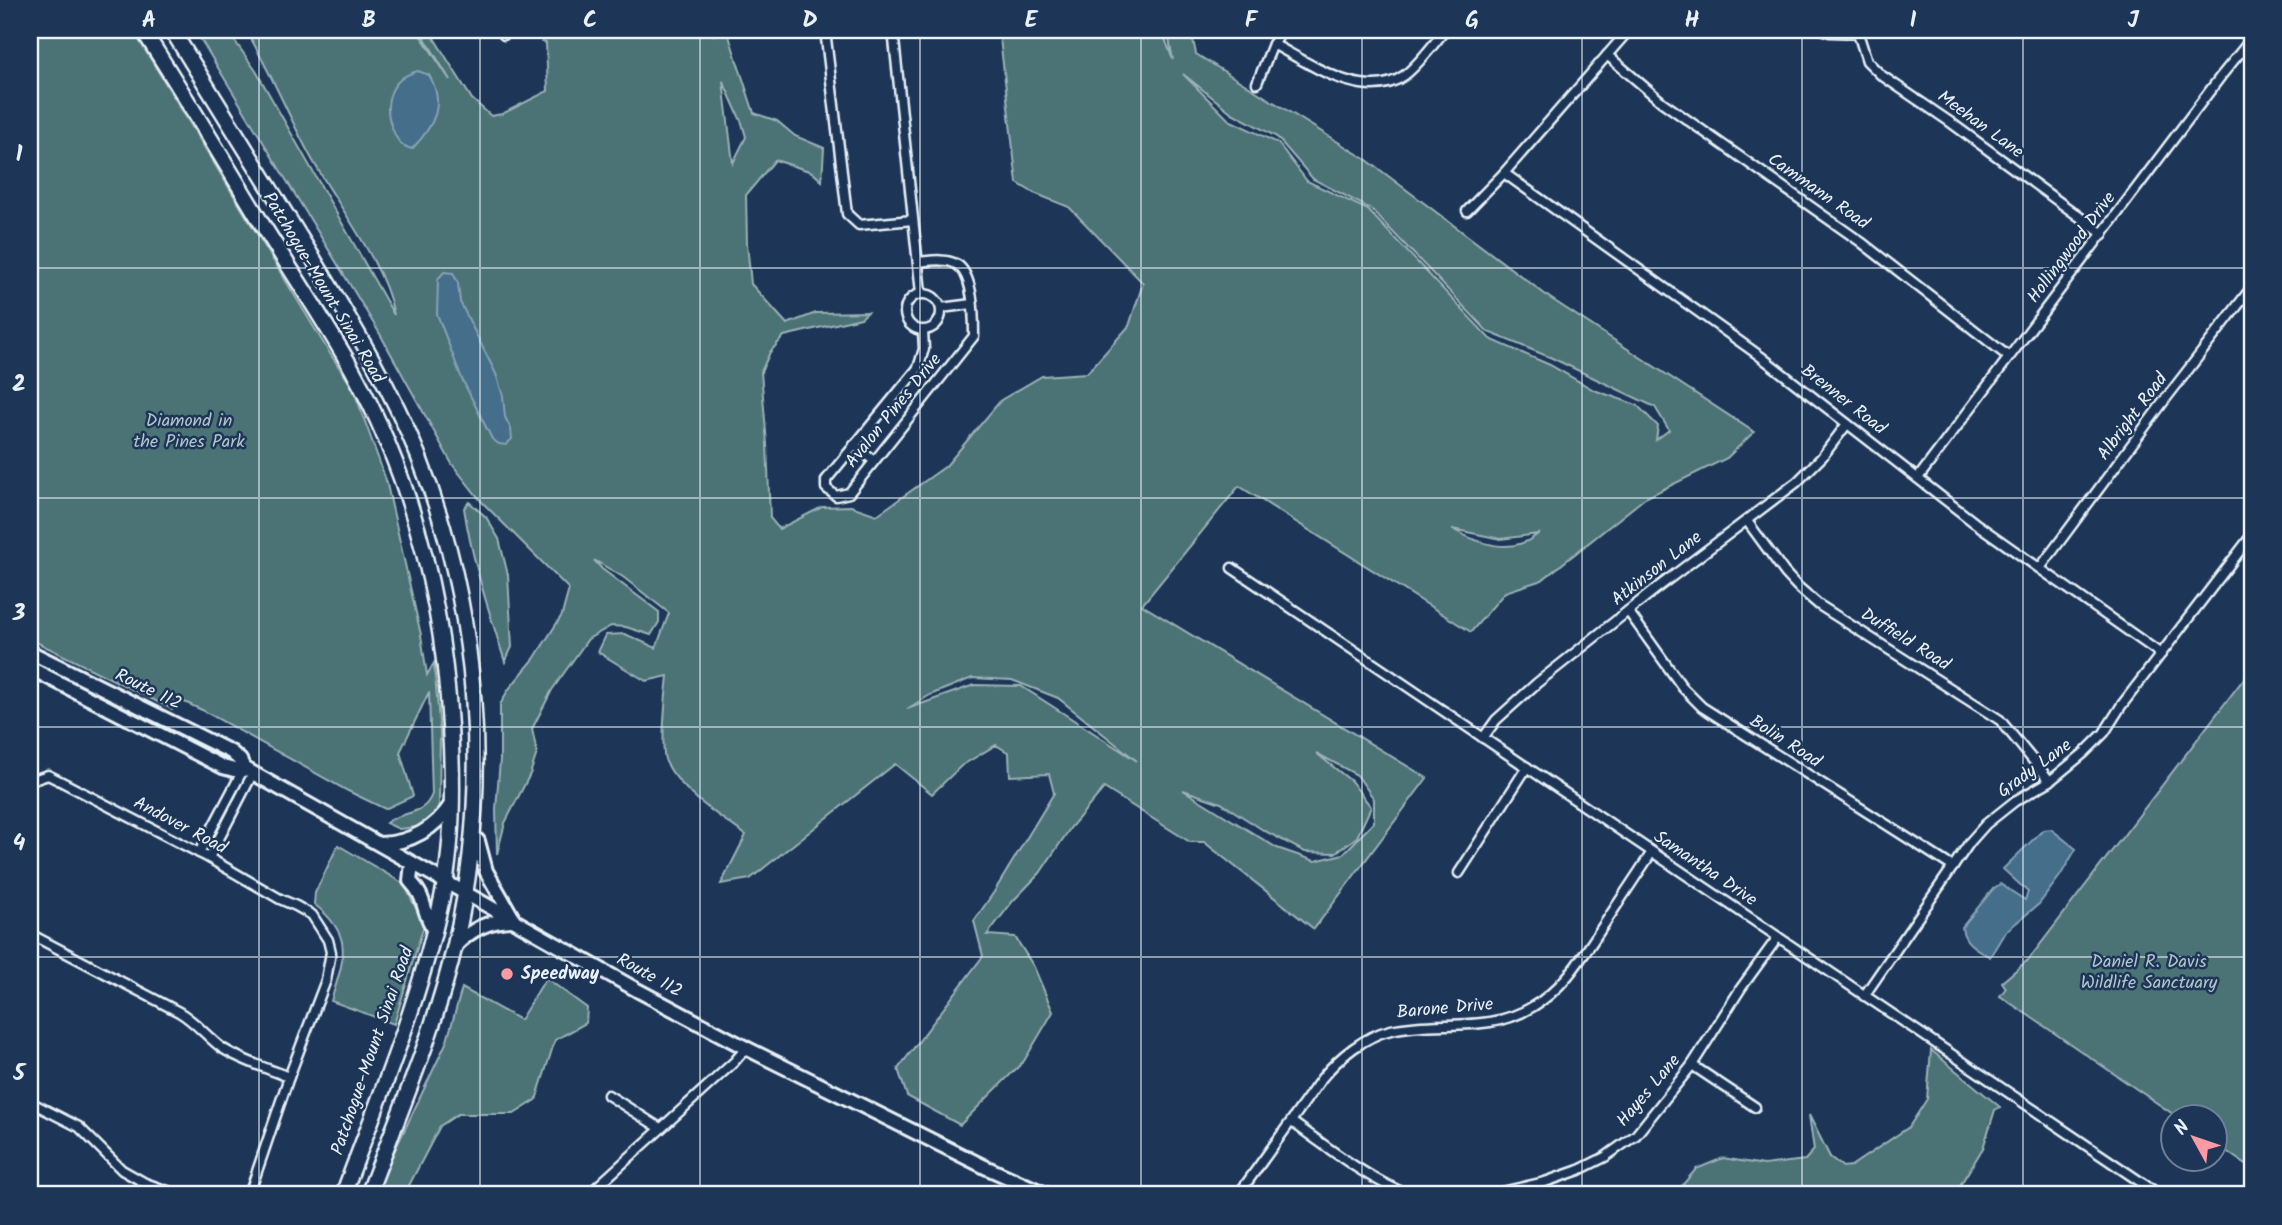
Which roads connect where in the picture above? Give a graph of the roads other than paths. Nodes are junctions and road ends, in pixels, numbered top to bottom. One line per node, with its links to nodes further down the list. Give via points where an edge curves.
1 (143, 30): 30 (highway, Patchogue-Mount Sinai Road, via 352,369 386,440)
2 (172, 30): 29 (highway, Patchogue-Mount Sinai Road, via 379,370 419,456)
3 (825, 30): 16 (street, via 847,215 859,225)
4 (893, 30): 16 (street)
5 (1283, 30): 11 (street)
6 (1445, 30): 11 (street, via 1403,76 1376,87 1338,78)
7 (1629, 30): 12 (street)
8 (1824, 30): 9 (street)
9 (1857, 32): 17 (street, Meehan Lane, via 1867,61 1881,75)
10 (2252, 38): 17 (street, Hollingwood Drive)
11 (1273, 44): 13 (street)
12 (1607, 55): 14 (street); 24 (street, Cammann Road, via 1662,102 1861,242)
13 (1257, 83)
14 (1504, 173): 15 (street); 25 (street, Brenner Road)
15 (1467, 211)
16 (913, 220): 18 (street)
17 (2103, 234): 24 (street, Hollingwood Drive)
18 (918, 262): 20 (street); 21 (street, Avalon Pines Drive, via 956,263 968,277)
19 (2252, 287): 34 (street, Albright Road)
20 (921, 293): 22 (street, via 937,300); 23 (street, via 910,298 904,312 911,327)
21 (972, 304): 22 (street); 27 (street, Avalon Pines Drive, via 974,336)
22 (941, 308): 23 (street, via 936,325)
23 (923, 331): 26 (street, Avalon Pines Drive, via 918,368)
24 (2009, 357): 28 (street, Hollingwood Drive)
25 (1847, 424): 28 (street, Brenner Road); 31 (street, Atkinson Lane, via 1797,482)
26 (854, 445): 27 (street); 27 (street, Avalon Pines Drive, via 826,480 826,488 836,496 849,493)
27 (874, 461)
28 (1918, 478): 34 (street, Brenner Road)
29 (432, 496): 30 (highway); 45 (highway, Patchogue-Mount Sinai Road, via 456,586 469,662 475,720)
30 (410, 506): 44 (highway, Patchogue-Mount Sinai Road, via 441,629)
31 (1747, 521): 35 (street, Atkinson Lane); 43 (street, Duffield Road, via 1797,586 1819,605 2000,720)
32 (2252, 535): 37 (street, Grady Lane)
33 (1232, 568): 39 (street, Samantha Drive)
34 (2040, 568): 37 (street, Brenner Road)
35 (1628, 611): 39 (street, Atkinson Lane, via 1518,699); 51 (street, Bolin Road, via 1702,707)
36 (30, 652): 41 (main road, Route 112, via 230,752)
37 (2161, 654): 43 (street, Grady Lane, via 2104,733)
38 (30, 668): 41 (main road, Route 112, via 223,767)
39 (1483, 738): 40 (street, Samantha Drive)
40 (1527, 767): 47 (street, Samantha Drive); 52 (street)
41 (248, 771): 46 (main road, Route 112); 48 (street); 49 (street)
42 (30, 781): 48 (street, Andover Road, via 47,775 55,778)
43 (2050, 781): 51 (street, Grady Lane, via 1986,824)
44 (452, 803): 46 (main road, via 421,833); 53 (highway, Patchogue-Mount Sinai Road)
45 (472, 835): 54 (highway, Patchogue-Mount Sinai Road); 55 (main road, via 486,872)
46 (380, 844): 50 (main road, Route 112)
47 (1652, 852): 58 (street, Samantha Drive); 67 (street, Barone Drive, via 1576,967 1533,1007 1482,1024 1390,1030 1335,1063)
48 (199, 853): 49 (street, Andover Road)
49 (209, 858): 63 (street, Andover Road, via 312,915 328,940 326,980)
50 (412, 863): 53 (main road, Route 112); 56 (main road, via 410,881)
51 (1954, 867): 60 (street, Grady Lane)
52 (1459, 873)
53 (445, 881): 54 (main road, Route 112); 56 (highway, Patchogue-Mount Sinai Road)
54 (465, 892): 55 (main road, Route 112); 59 (highway, Patchogue-Mount Sinai Road)
55 (514, 920): 59 (main road, via 481,926); 61 (main road, Route 112)
56 (434, 929): 73 (highway, Patchogue-Mount Sinai Road, via 405,1028)
57 (30, 934): 63 (street, via 179,1012 235,1056)
58 (1778, 937): 60 (street, Samantha Drive); 62 (street, Hayes Lane)
59 (454, 947): 74 (highway, Patchogue-Mount Sinai Road, via 429,1035)
60 (1864, 996): 79 (street, Samantha Drive)
61 (746, 1048): 68 (street); 75 (main road, Route 112)
62 (1692, 1065): 66 (street); 70 (street, Hayes Lane, via 1636,1135 1605,1157)
63 (289, 1077): 72 (street)
64 (608, 1095): 68 (street)
65 (30, 1102): 71 (street, via 79,1127 122,1170)
66 (1755, 1107)
67 (1292, 1122): 76 (street, Barone Drive); 77 (street, via 1383,1185)
68 (660, 1128): 69 (street)
69 (594, 1193)
70 (1507, 1194): 78 (street, Hayes Lane)
71 (179, 1195)
72 (248, 1195)
73 (343, 1195)
74 (368, 1195)
75 (1048, 1195)
76 (1238, 1195)
77 (1409, 1195)
78 (1489, 1195)
79 (2160, 1195)

